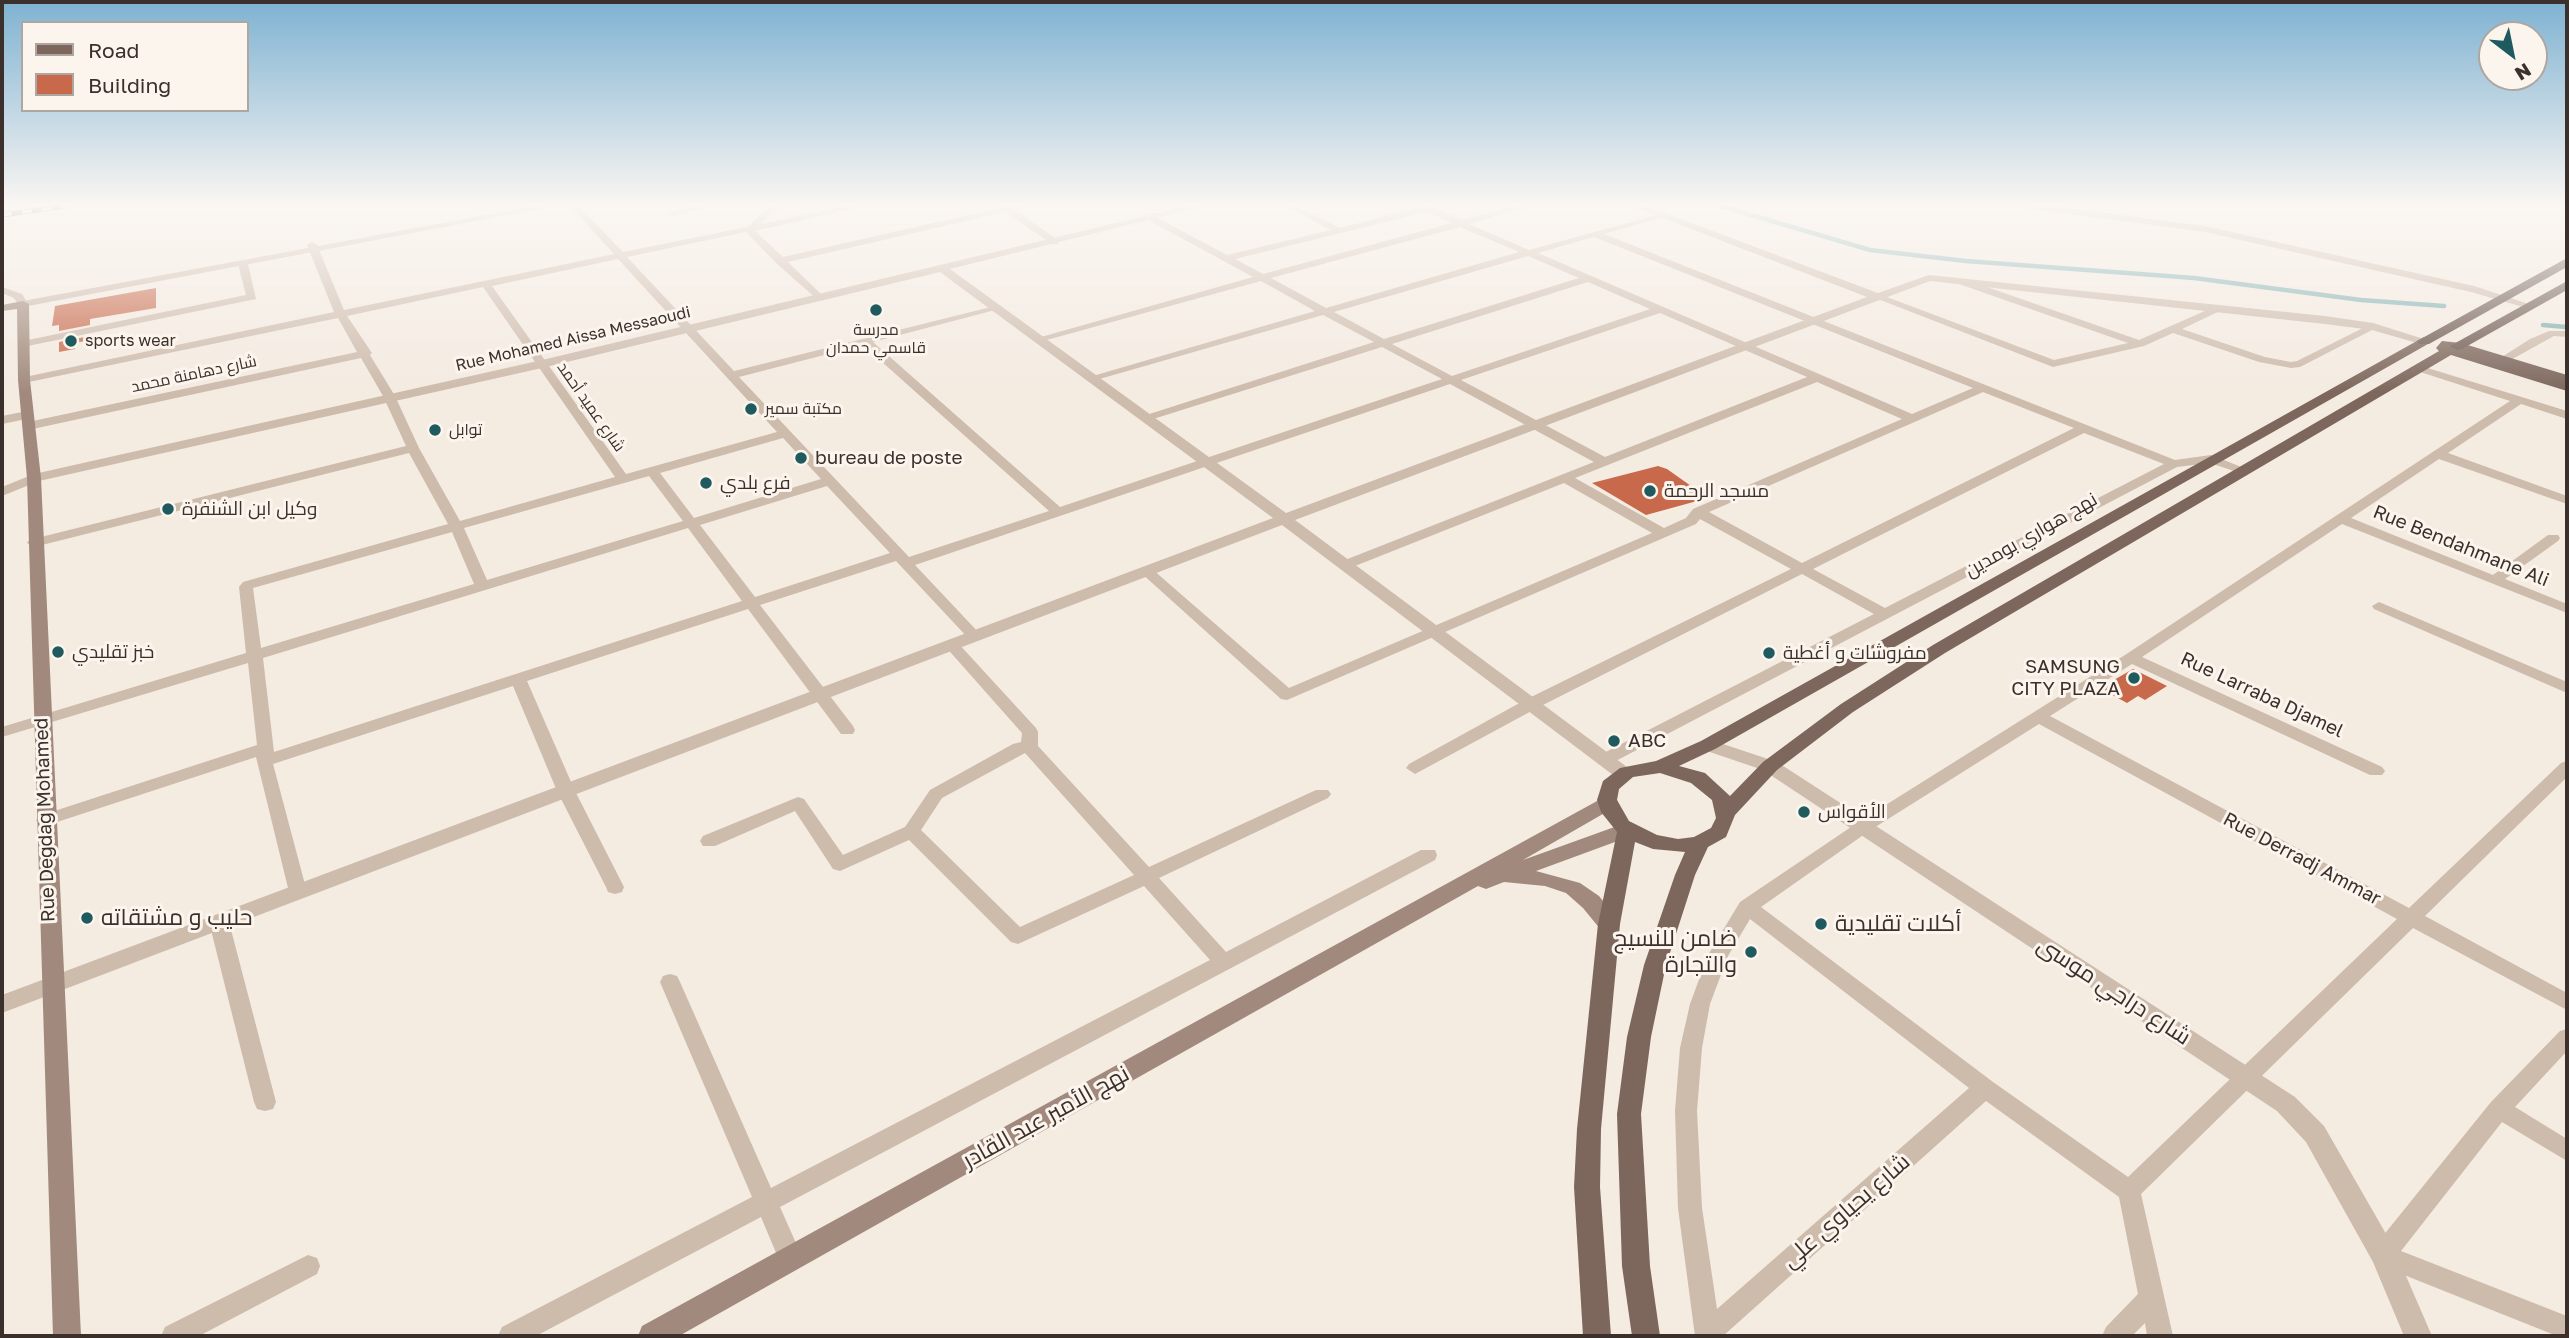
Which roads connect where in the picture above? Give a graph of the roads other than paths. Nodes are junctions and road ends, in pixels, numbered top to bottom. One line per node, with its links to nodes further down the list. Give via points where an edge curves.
1 (199, 268): 23 (street)
2 (217, 268): 23 (street)
3 (244, 268): 45 (street, via 252,297)
4 (322, 268): 35 (street)
5 (560, 268): 21 (street)
6 (632, 268): 38 (street)
7 (787, 268): 27 (street)
8 (1246, 268): 17 (street)
9 (1297, 268): 17 (street)
10 (1473, 268): 33 (street)
11 (1564, 268): 19 (street)
12 (1680, 268): 36 (street)
13 (1802, 268): 25 (street)
14 (2380, 268): 26 (street)
15 (2556, 268): 18 (highway)
16 (943, 269): 27 (street, Rue Mohamed Aissa Messaoudi); 30 (street)
17 (1263, 278): 33 (street); 41 (street)
18 (2539, 278): 22 (highway); 26 (highway)
19 (1588, 279): 34 (street); 44 (street)
20 (1960, 281): 25 (street, via 1929,278); 32 (street); 46 (street)
21 (486, 284): 35 (street); 51 (street, شارع عميد أحمد)
22 (2567, 285): 29 (highway)
23 (109, 287): 28 (street)
24 (2, 290): 28 (street, via 18,296)
25 (1875, 296): 36 (street); 46 (street, via 2053,364)
26 (2506, 297): 29 (street); 43 (highway)
27 (820, 298): 38 (street, Rue Mohamed Aissa Messaoudi)
28 (23, 304): 31 (main road); 45 (main road, Rue Degdag Mohamed)
29 (2530, 306): 48 (highway)
30 (995, 307): 41 (street); 42 (street)
31 (2, 308)
32 (2216, 309): 37 (street); 39 (street)
33 (1324, 310): 44 (street); 54 (street)
34 (1659, 310): 47 (street); 58 (street)
35 (340, 313): 49 (street); 57 (street)
36 (1810, 321): 47 (street); 60 (street)
37 (2373, 327): 39 (street, via 2300,365 2263,360); 43 (street)
38 (689, 329): 51 (street, Rue Mohamed Aissa Messaoudi); 53 (street)
39 (2175, 330): 46 (street)
40 (2567, 334): 50 (street, via 2553,333 2533,341)
41 (1039, 339): 54 (street)
42 (865, 341): 53 (street); 85 (street)
43 (2424, 341): 48 (main road); 73 (main road, نهج هواري بومدين)
44 (1384, 342): 58 (street); 64 (street)
45 (23, 344): 57 (main road, Rue Degdag Mohamed)
46 (2140, 344)
47 (1742, 346): 55 (street); 68 (street)
48 (2453, 348): 50 (main road); 52 (main road); 59 (main road)
49 (366, 353): 61 (street); 67 (street, شارع دهامنة محمد)
50 (2503, 360): 56 (main road)
51 (542, 364): 61 (street, Rue Mohamed Aissa Messaoudi); 81 (street, شارع عميد أحمد)
52 (2418, 368): 62 (street); 77 (main road)
53 (732, 375): 70 (street)
54 (1092, 378): 64 (street)
55 (1816, 378): 65 (street); 75 (street)
56 (2567, 379)
57 (24, 380): 67 (main road, Rue Degdag Mohamed)
58 (1455, 380): 68 (street); 74 (street)
59 (2567, 387)
60 (1981, 389): 65 (street); 69 (street)
61 (389, 396): 71 (street); 79 (street, Rue Mohamed Aissa Messaoudi)
62 (2519, 400): 63 (street); 72 (street)
63 (2567, 415)
64 (1146, 417): 74 (street)
65 (1913, 419): 86 (street)
66 (2, 420): 67 (street, شارع دهامنة محمد)
67 (27, 421): 79 (main road, Rue Degdag Mohamed)
68 (1535, 424): 75 (street); 87 (street)
69 (2084, 428): 76 (street); 96 (street)
70 (786, 433): 78 (street); 82 (street)
71 (413, 448): 90 (street); 93 (street)
72 (2438, 454): 84 (street); 88 (street)
73 (2211, 459): 76 (street); 77 (street); 117 (main road, نهج هواري بومدين)
74 (1206, 461): 85 (street); 87 (street)
75 (1605, 462): 80 (street)
76 (2174, 464): 103 (street)
77 (2243, 470): 121 (main road, via 1939,649 1847,708)
78 (652, 471): 81 (street); 89 (street)
79 (34, 478): 83 (street, Rue Mohamed Aissa Messaoudi); 93 (main road, Rue Degdag Mohamed)
80 (1564, 478): 91 (street); 95 (street)
81 (623, 479): 90 (street)
82 (830, 481): 89 (street); 94 (street)
83 (2, 492)
84 (2567, 500)
85 (1058, 512): 94 (street)
86 (1698, 512): 91 (street, via 1691,521); 96 (street)
87 (1284, 519): 95 (street); 97 (street)
88 (2341, 519): 98 (street, Rue Bendahmane Ali); 108 (street)
89 (691, 523): 99 (street); 100 (street)
90 (456, 526): 99 (street); 107 (street, via 248,585)
91 (1663, 533): 104 (street)
92 (2553, 538): 98 (street)
93 (34, 543): 114 (main road, Rue Degdag Mohamed)
94 (903, 559): 100 (street); 105 (street)
95 (1345, 565): 104 (street)
96 (1800, 569): 103 (street); 112 (street)
97 (1147, 572): 104 (street, via 1287,695); 105 (street)
98 (2495, 580): 102 (street, Rue Bendahmane Ali)
99 (483, 588): 107 (street)
100 (750, 603): 109 (street); 111 (street)
101 (2379, 606): 110 (street)
102 (2567, 609)
103 (1887, 615): 120 (street)
104 (1433, 631): 112 (street)
105 (975, 637): 106 (street)
106 (953, 645): 111 (street); 118 (street, via 1030,732)
107 (257, 656): 114 (street); 119 (street)
108 (2131, 657): 113 (street); 125 (street, Rue Larraba Djamel)
109 (518, 678): 119 (street); 127 (street)
110 (2567, 688)
111 (818, 695): 115 (street); 127 (street)
112 (1531, 704): 120 (street); 124 (street)
113 (2037, 716): 132 (street); 144 (street, Rue Derradj Ammar)
114 (41, 722): 116 (street); 131 (main road, Rue Degdag Mohamed)
115 (847, 730)
116 (2, 732)
117 (1708, 745): 121 (street, شارع دراجي موسى); 122 (main road, نهج هواري بومدين)
118 (1029, 747): 134 (street, via 1019,748 936,794); 138 (street)
119 (265, 755): 131 (street); 141 (street)
120 (1604, 760): 126 (street)
121 (1770, 766): 130 (main road); 132 (street, شارع دراجي موسى)
122 (1660, 767): 126 (main road); 130 (main road, via 1705,782 1721,797)
123 (2567, 767): 144 (street)
124 (1415, 768)
125 (2376, 771)
126 (1623, 774): 129 (main road, via 1610,786)
127 (566, 791): 140 (street); 141 (street)
128 (1322, 794): 138 (street)
129 (1608, 802): 133 (main road); 142 (main road, نهج الأمير عبد القادر)
130 (1726, 812): 136 (main road, via 1719,832)
131 (45, 820): 149 (main road, Rue Degdag Mohamed)
132 (1863, 827): 143 (street); 153 (street, شارع دراجي موسى)
133 (1627, 830): 136 (main road, via 1665,845); 139 (main road, نهج الأمير عبد القادر); 146 (main road)
134 (911, 831): 135 (street, via 840,864 798,803); 138 (street, via 1018,937)
135 (709, 841)
136 (1700, 843): 171 (main road, via 1685,874 1652,976 1629,1114 1636,1266)
137 (1428, 855): 147 (street)
138 (1146, 876): 147 (street)
139 (1493, 879): 142 (main road, نهج الأمير عبد القادر); 146 (main road, via 1527,877 1560,882 1584,894)
140 (615, 887)
141 (298, 892): 145 (street)
142 (1440, 898): 161 (main road, نهج الأمير عبد القادر)
143 (1748, 907): 154 (street); 165 (street, via 1718,955 1700,1004 1691,1048 1686,1111 1690,1208)
144 (2411, 918): 150 (street, Rue Derradj Ammar); 153 (street)
145 (219, 922): 149 (street); 155 (street)
146 (1609, 924): 170 (main road, via 1588,1129)
147 (1224, 962): 159 (street)
148 (670, 982): 159 (street)
149 (52, 986): 151 (street); 166 (main road, Rue Degdag Mohamed)
150 (2567, 1002)
151 (2, 1004)
152 (2567, 1037): 156 (street)
153 (2246, 1077): 158 (street); 160 (street, شارع دراجي موسى, via 2308,1124)
154 (1985, 1088): 158 (street); 165 (street, شارع يحياوي علي)
155 (265, 1102)
156 (2499, 1109): 157 (street); 160 (street)
157 (2567, 1151)
158 (2130, 1191): 163 (street)
159 (765, 1203): 161 (street); 168 (street)
160 (2383, 1255): 164 (street); 174 (street, شارع دراجي موسى)
161 (791, 1259): 169 (main road, نهج الأمير عبد القادر)
162 (309, 1266): 167 (street)
163 (2152, 1297): 172 (street); 173 (street)
164 (2567, 1328)
165 (1707, 1335)
166 (67, 1336)
167 (174, 1336)
168 (511, 1336)
169 (652, 1336)
170 (1597, 1336)
171 (1646, 1336)
172 (2115, 1336)
173 (2161, 1336)
174 (2418, 1336)

